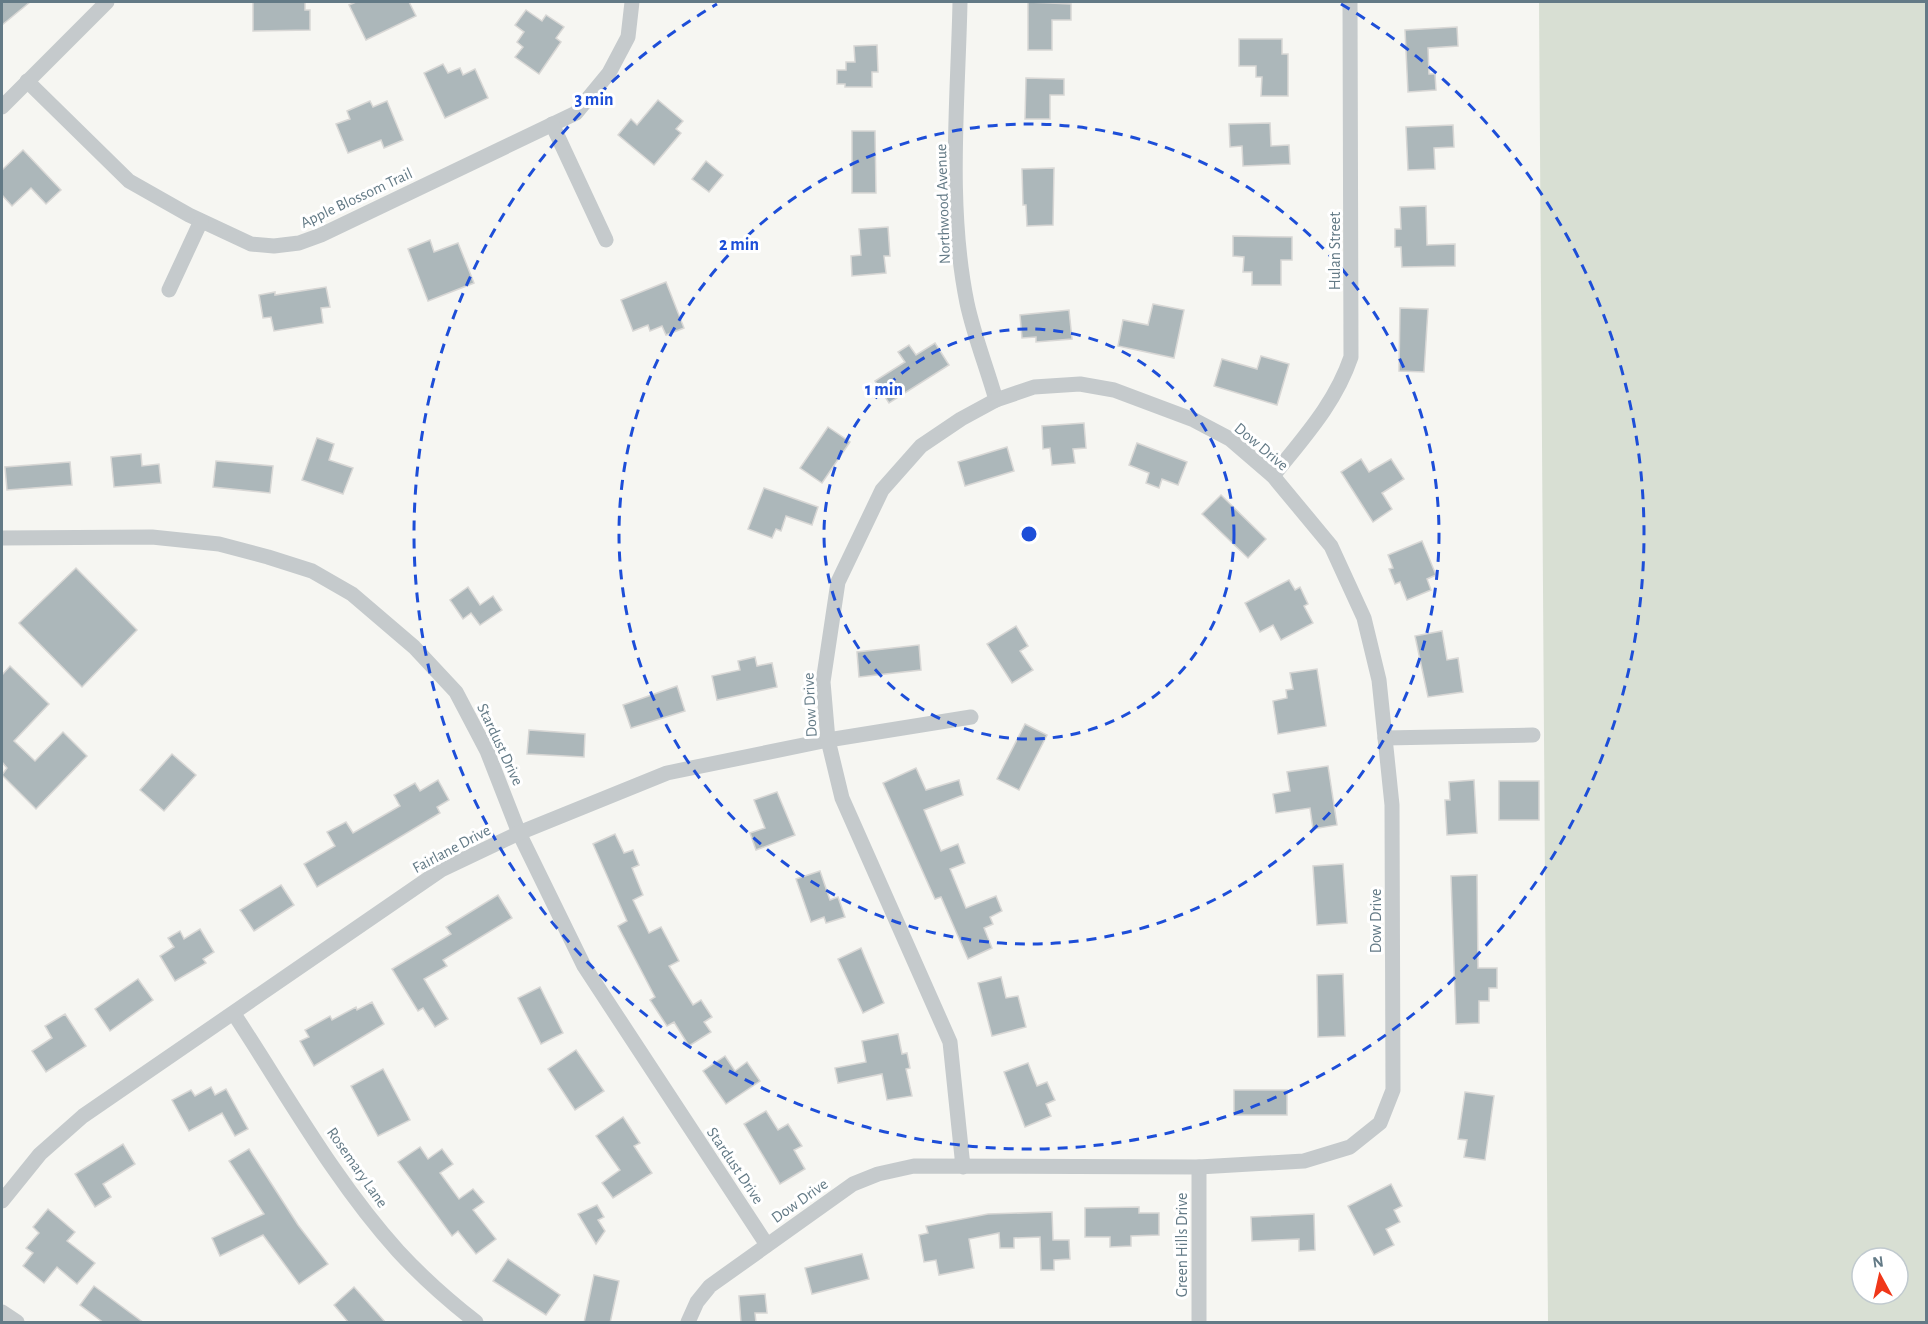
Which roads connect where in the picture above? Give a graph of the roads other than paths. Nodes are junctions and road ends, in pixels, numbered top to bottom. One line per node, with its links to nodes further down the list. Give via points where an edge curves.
1 (107, 2): 5 (street)
2 (632, 2): 7 (street, Apple Blossom Trail, via 628,37 609,73 576,113)
3 (960, 2): 11 (street, Northwood Avenue, via 958,238 968,304)
4 (1350, 2): 12 (street, Hulan Street, via 1352,357 1342,385 1321,417)
5 (27, 81): 6 (street); 8 (street, Apple Blossom Trail, via 129,181)
6 (2, 107)
7 (552, 124): 8 (street, Apple Blossom Trail, via 298,243 250,244); 9 (street)
8 (201, 221): 10 (street)
9 (606, 240)
10 (169, 290)
11 (996, 400): 12 (street, Dow Drive, via 1034,387 1080,384 1114,390 1194,420 1230,439); 17 (street, Dow Drive, via 921,446 882,490 838,582 823,682)
12 (1273, 476): 16 (street, Dow Drive, via 1331,546 1364,618 1379,680)
13 (2, 538): 18 (street, Stardust Drive, via 152,537 219,544 312,571 352,594 414,647 456,692 487,751)
14 (971, 717): 17 (street, Fairlane Drive)
15 (1533, 735): 16 (street)
16 (1385, 738): 21 (street, Dow Drive, via 1392,805 1394,1052 1393,1090 1380,1123 1350,1147 1304,1161)
17 (828, 740): 18 (street, Fairlane Drive, via 667,773); 20 (street, Dow Drive, via 842,798 950,1042)
18 (519, 833): 19 (street, Fairlane Drive, via 441,870); 23 (street, Stardust Drive, via 584,966)
19 (234, 1014): 22 (street, Fairlane Drive, via 83,1116 40,1154); 26 (street, Rosemary Lane, via 354,1197 398,1251)
20 (963, 1167): 21 (street, Dow Drive); 23 (street, Dow Drive, via 914,1166 878,1174 853,1184)
21 (1199, 1167): 28 (street, Green Hills Drive)
22 (2, 1201)
23 (767, 1245): 27 (street, Dow Drive, via 710,1286)
24 (2, 1312): 25 (street)
25 (17, 1323)
26 (476, 1323)
27 (688, 1323)
28 (1199, 1323)

